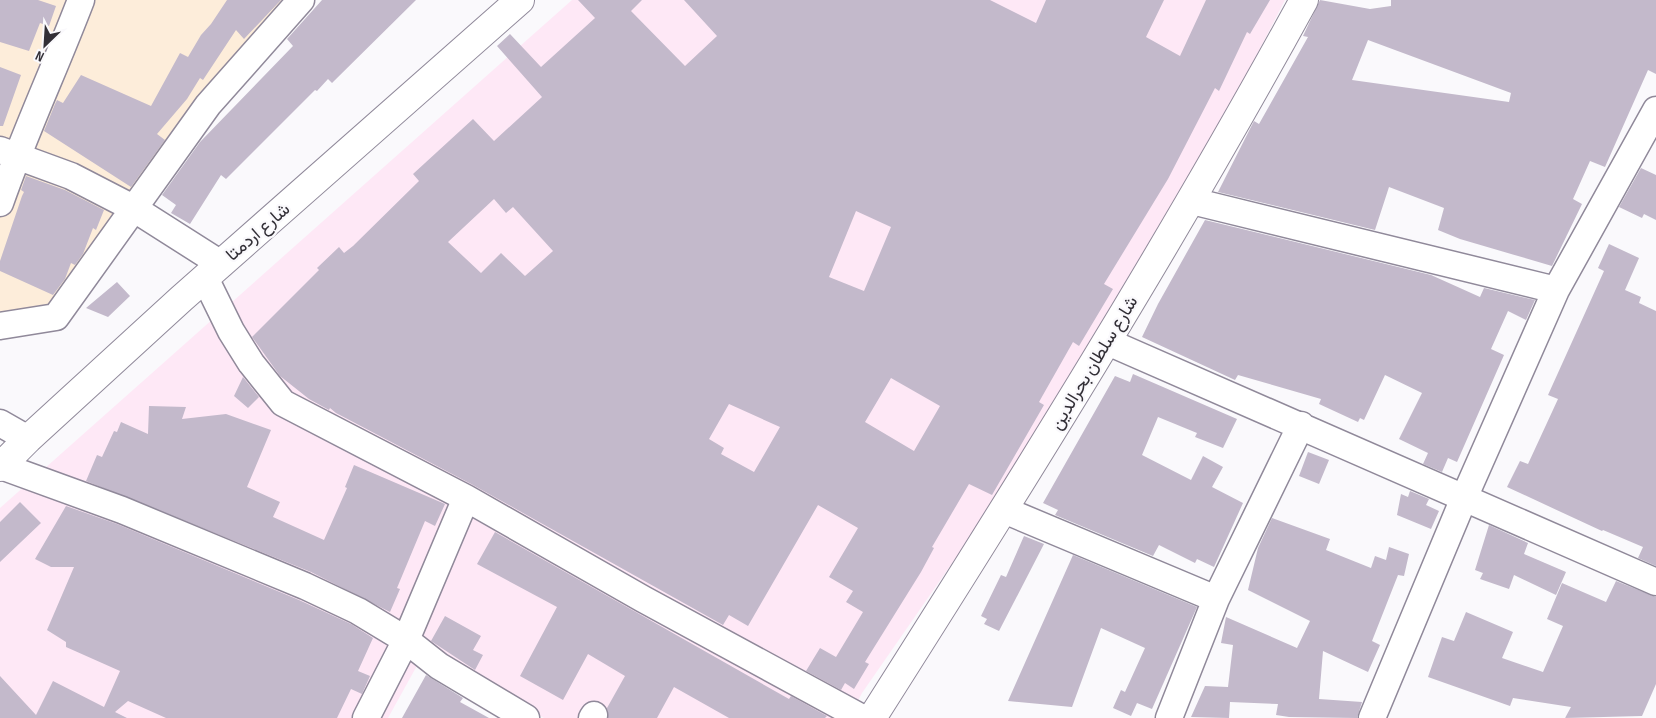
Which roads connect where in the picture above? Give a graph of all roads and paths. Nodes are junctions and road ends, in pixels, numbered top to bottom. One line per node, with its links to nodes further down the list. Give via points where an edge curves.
1 (81, 0): 6 (street, via 50,82)
2 (301, 0): 9 (street, via 208,105)
3 (520, 0): 10 (street, شارع اردمتا)
4 (1304, 0): 7 (street, شارع سلطان بحرالدين)
5 (1656, 110): 11 (street)
6 (8, 152): 8 (street); 9 (street, via 71,176)
7 (1192, 201): 11 (street); 13 (street, شارع سلطان بحرالدين)
8 (0, 203)
9 (133, 208): 10 (street); 12 (street, via 56,316)
10 (213, 271): 16 (street, شارع اردمتا); 18 (street, via 236,339 283,403)
11 (1556, 290): 19 (street)
12 (0, 326)
13 (1108, 342): 15 (street); 20 (street, شارع سلطان بحرالدين)
14 (0, 423): 16 (street)
15 (1301, 425): 19 (street); 22 (street)
16 (28, 439): 17 (street, شارع اردمتا)
17 (1, 467): 23 (street, via 122,510 304,586 358,611)
18 (466, 498): 23 (street); 26 (street)
19 (1464, 498): 21 (street); 29 (street)
20 (1004, 510): 22 (street); 27 (street, شارع سلطان بحرالدين)
21 (1656, 582)
22 (1216, 599): 28 (street)
23 (406, 640): 24 (street); 25 (street, via 439,666)
24 (366, 718)
25 (526, 718)
26 (862, 718)
27 (872, 718)
28 (1169, 718)
29 (1372, 718)

